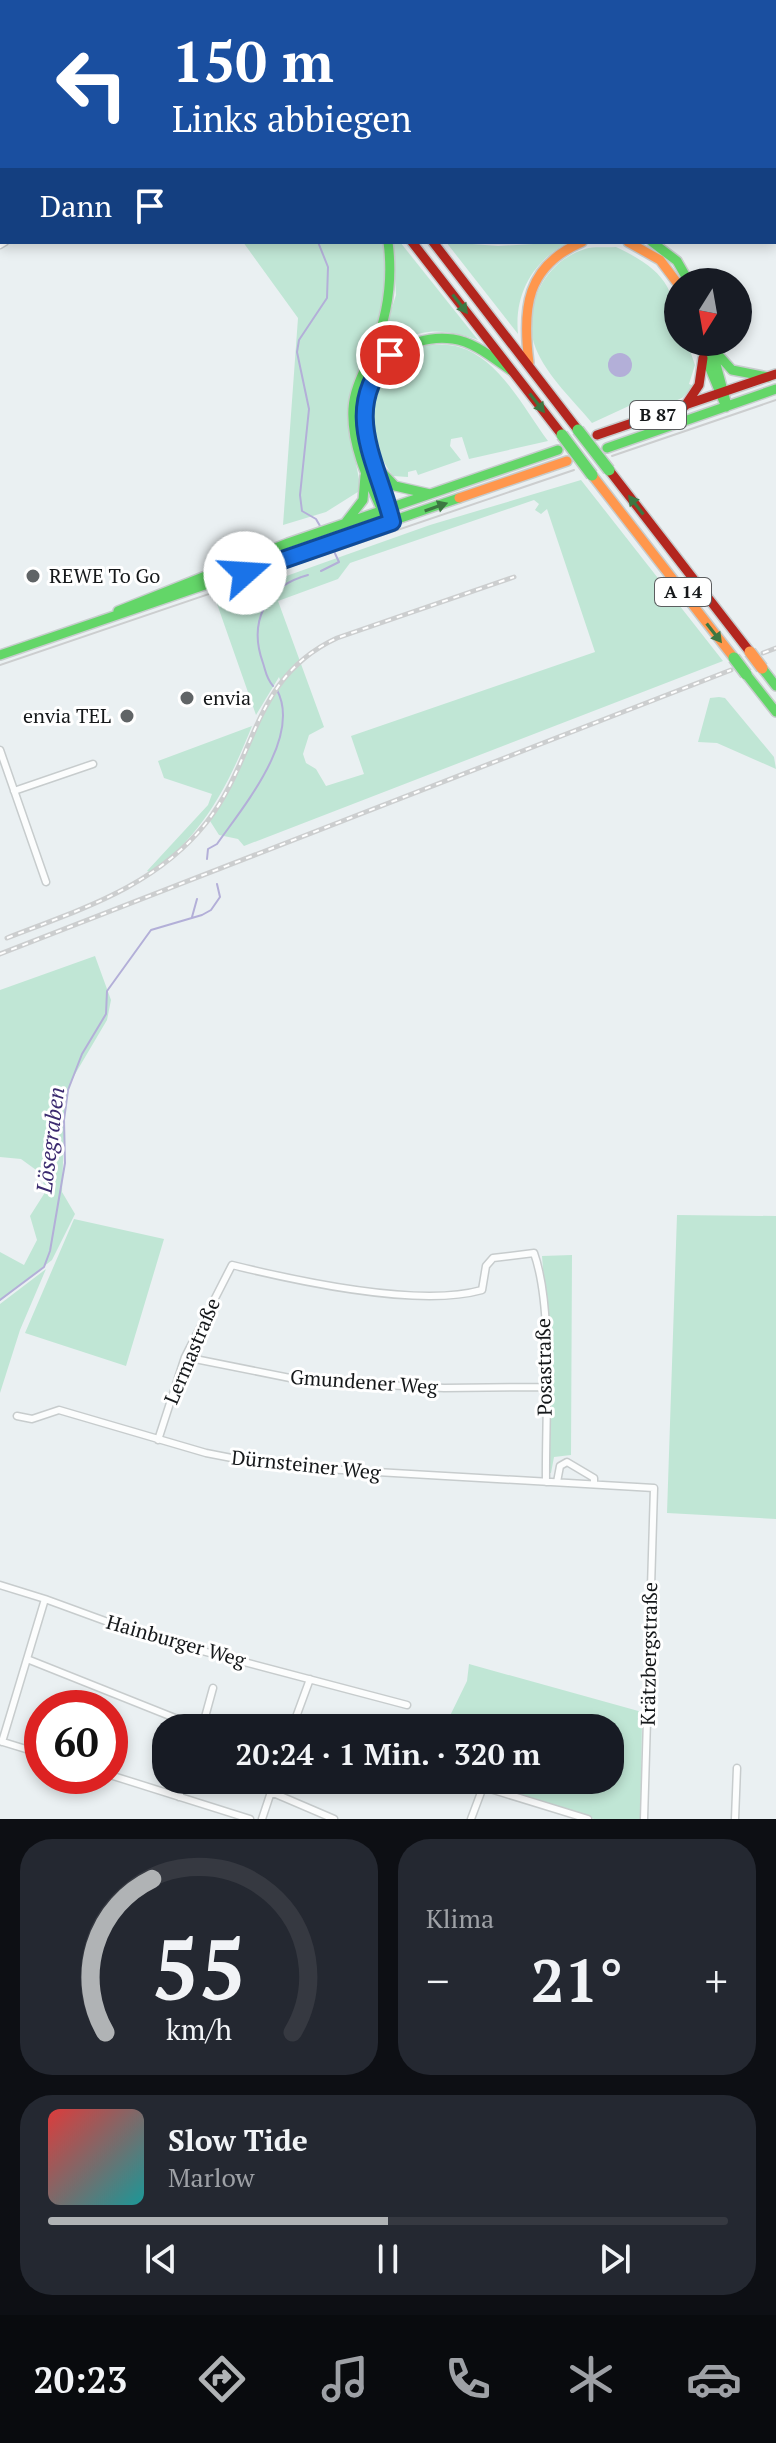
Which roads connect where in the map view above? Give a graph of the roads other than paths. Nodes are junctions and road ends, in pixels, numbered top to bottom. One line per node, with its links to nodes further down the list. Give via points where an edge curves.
1 (388, 244): 23 (main road, via 389,308 361,373 353,408 354,433)
2 (414, 244): 13 (main road, A 14, one-way to 13)
3 (435, 244): 12 (main road, A 14)
4 (578, 244): 12 (main road, via 558,254 532,283 523,323)
5 (632, 244): 7 (main road)
6 (655, 244): 8 (main road)
7 (666, 268)
8 (681, 268)
9 (704, 356): 17 (main road, via 700,382)
10 (709, 356): 16 (main road)
11 (717, 356): 14 (main road, via 732,370)
12 (530, 368): 30 (main road, A 14, one-way to 12, bridge)
13 (512, 371): 23 (main road, via 475,347 451,339 413,342 390,355 370,383 363,408); 31 (main road, A 14, one-way to 31, bridge)
14 (772, 376): 16 (main road, B 87)
15 (776, 389): 18 (main road, B 87)
16 (721, 393): 17 (main road, B 87); 18 (main road)
17 (685, 406): 19 (main road, B 87)
18 (726, 407): 20 (main road, B 87)
19 (597, 435)
20 (607, 448)
21 (558, 450): 24 (main road)
22 (567, 461): 27 (main road, one-way to 22)
23 (371, 468): 24 (main road, via 395,486); 25 (main road); 26 (main road, via 363,500)
24 (430, 494): 25 (main road)
25 (385, 509): 26 (main road); 27 (main road)
26 (346, 522): 28 (main road)
27 (389, 522): 28 (main road)
28 (116, 613): 29 (main road)
29 (0, 655)
30 (776, 686)
31 (776, 712)
32 (0, 750): 34 (street)
33 (93, 764): 35 (street)
34 (2, 765): 35 (street)
35 (14, 791): 36 (street)
36 (46, 882)
37 (232, 1265): 38 (street, Lermastraße); 39 (street, Posastraße, via 326,1286 471,1293 482,1290 486,1266 493,1258 534,1253 543,1291)
38 (185, 1357): 39 (street, Gmundener Weg, via 305,1381); 41 (street, Lermastraße)
39 (545, 1387): 42 (street, Posastraße)
40 (17, 1416): 41 (street, Dürnsteiner Weg, via 32,1419 59,1410)
41 (158, 1440): 42 (street, Dürnsteiner Weg, via 273,1466)
42 (546, 1482): 43 (street, Dürnsteiner Weg)
43 (557, 1482): 44 (street, Dürnsteiner Weg); 44 (street, Dürnsteiner Weg, via 560,1466 567,1462 594,1478)
44 (594, 1484): 45 (street, Dürnsteiner Weg)
45 (654, 1488): 70 (street, Krätzbergstraße)
46 (0, 1585): 47 (street, Hainburger Weg)
47 (45, 1599): 48 (street); 49 (street, Hainburger Weg, via 149,1637)
48 (27, 1659): 52 (street); 55 (street)
49 (310, 1679): 51 (street, Hainburger Weg); 54 (street)
50 (213, 1688): 53 (street)
51 (407, 1705)
52 (166, 1714)
53 (205, 1714)
54 (299, 1714)
55 (1, 1741): 56 (street)
56 (24, 1748)
57 (737, 1768): 71 (street)
58 (128, 1781): 64 (street)
59 (180, 1794): 64 (street)
60 (270, 1794): 66 (street)
61 (276, 1794): 67 (street)
62 (480, 1794): 68 (street)
63 (506, 1794): 69 (street)
64 (179, 1797): 65 (street)
65 (250, 1819)
66 (262, 1819)
67 (334, 1819)
68 (471, 1819)
69 (588, 1819)
70 (644, 1819)
71 (735, 1819)

